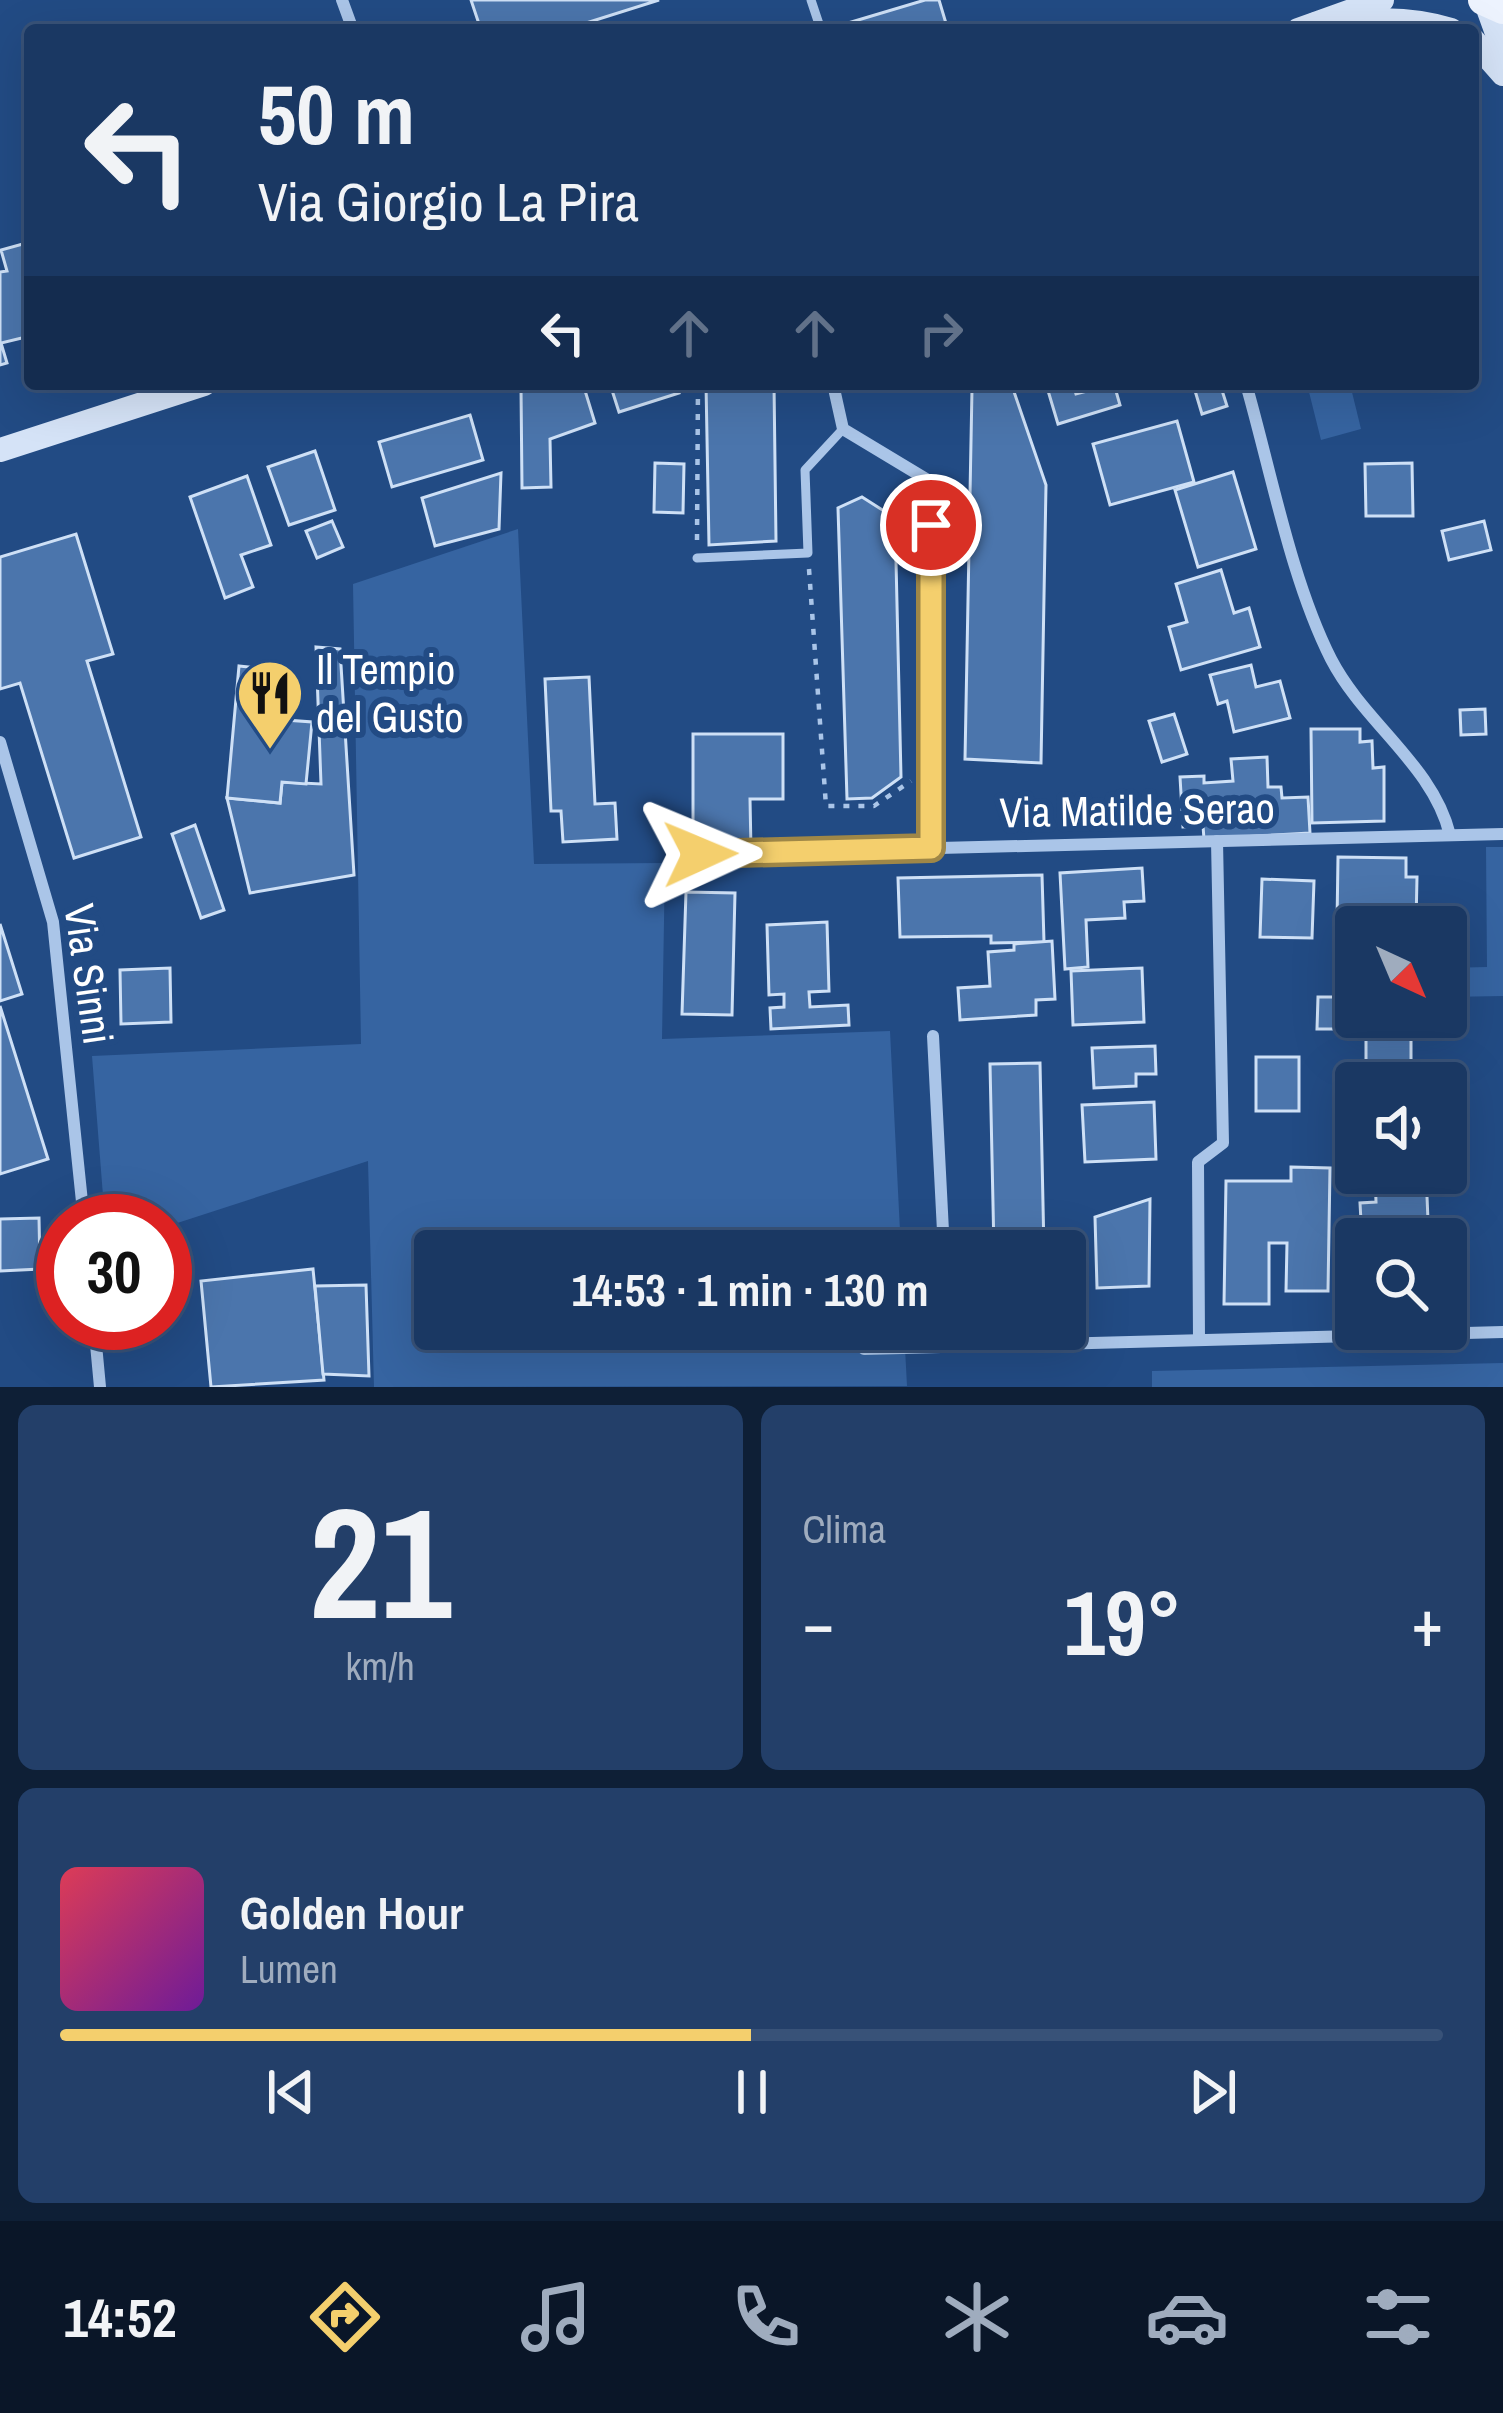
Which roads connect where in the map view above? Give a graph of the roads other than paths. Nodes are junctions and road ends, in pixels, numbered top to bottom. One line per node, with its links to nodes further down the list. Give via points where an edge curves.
1 (1354, 0): 4 (main road)
2 (1382, 0): 5 (main road)
3 (1491, 4): 9 (main road)
4 (1312, 24)
5 (1315, 24)
6 (1355, 24): 7 (main road)
7 (1419, 24)
8 (1479, 47): 10 (main road)
9 (1503, 50)
10 (1503, 74)
11 (185, 390): 15 (main road)
12 (834, 390): 14 (street)
13 (1248, 390): 19 (street, via 1310,612 1332,661 1436,796)
14 (843, 429): 16 (lane, via 806,470 808,553); 21 (street, via 931,482)
15 (0, 450)
16 (697, 558)
17 (0, 742): 24 (street, Via Sinni, via 53,922)
18 (1503, 834): 19 (street, Via Matilde Serao)
19 (1450, 835): 20 (street, Via Matilde Serao)
20 (1217, 842): 21 (street, Via Matilde Serao); 27 (street, via 1222,1143 1198,1162)
21 (931, 848): 22 (street, Via Matilde Serao)
22 (700, 854)
23 (933, 1036): 25 (street)
24 (80, 1194)
25 (943, 1230)
26 (1503, 1332): 27 (street)
27 (1199, 1340): 28 (street)
28 (1086, 1343)
29 (97, 1350): 30 (street)
30 (100, 1387)

